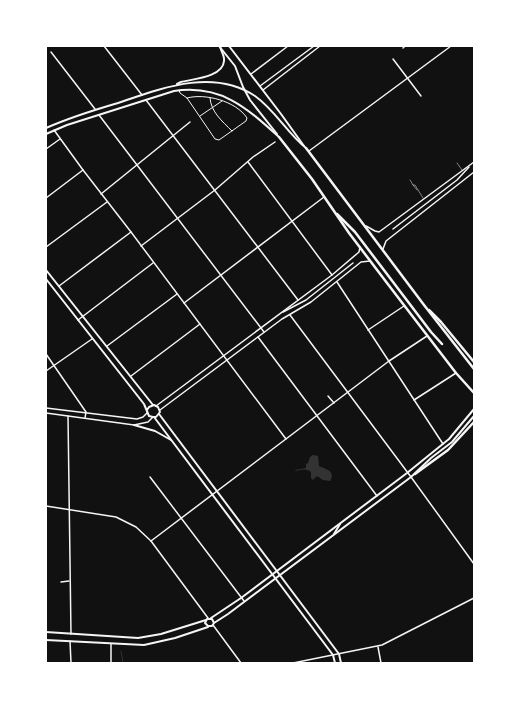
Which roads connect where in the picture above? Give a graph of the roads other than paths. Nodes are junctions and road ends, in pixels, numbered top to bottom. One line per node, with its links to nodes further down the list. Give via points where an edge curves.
1 (104, 46): 18 (street)
2 (219, 46): 14 (main road, via 224,60 219,71); 34 (main road, via 234,66 250,100)
3 (229, 46): 12 (main road)
4 (286, 46): 12 (street)
5 (314, 46): 15 (street)
6 (320, 46): 17 (street)
7 (405, 46): 9 (street)
8 (451, 46): 13 (street)
9 (403, 48)
10 (51, 52): 25 (street)
11 (393, 59): 13 (street)
12 (251, 74): 15 (main road)
13 (407, 78): 19 (street); 38 (street)
14 (176, 84): 18 (main road); 38 (main road, via 207,82 240,88 260,100)
15 (260, 86): 17 (main road)
16 (178, 90): 21 (street); 22 (main road); 34 (main road, via 213,92 227,97)
17 (263, 90): 38 (main road)
18 (142, 95): 25 (main road)
19 (421, 96)
20 (210, 97): 21 (street); 23 (street); 24 (street)
21 (187, 98): 27 (street)
22 (146, 100): 26 (main road); 33 (street)
23 (222, 101): 24 (street); 31 (street, via 247,118)
24 (211, 108): 27 (street); 31 (street)
25 (95, 110): 29 (main road)
26 (99, 115): 30 (main road); 42 (street)
27 (199, 116): 31 (street, via 215,139 219,140)
28 (190, 122): 33 (street)
29 (46, 128)
30 (54, 130): 32 (main road); 35 (street)
31 (232, 131)
32 (46, 134)
33 (173, 136): 42 (street); 47 (street)
34 (279, 137): 49 (highway)
35 (60, 139): 37 (street); 43 (street)
36 (275, 142): 39 (street)
37 (46, 149)
38 (307, 150): 56 (highway)
39 (248, 162): 47 (street); 55 (street)
40 (457, 163): 44 (lane)
41 (473, 163): 44 (street); 57 (street, via 457,180)
42 (137, 165): 48 (street); 54 (street)
43 (83, 170): 48 (street); 50 (street)
44 (462, 172): 51 (street)
45 (474, 172): 63 (street, via 386,241)
46 (410, 180): 51 (lane)
47 (215, 190): 54 (street); 61 (street)
48 (101, 194): 52 (street)
49 (324, 197): 53 (highway); 55 (street)
50 (46, 198)
51 (424, 199): 56 (street, via 379,232)
52 (107, 202): 58 (street); 59 (street)
53 (332, 209): 62 (highway); 89 (highway, via 355,232)
54 (178, 219): 60 (street); 68 (street)
55 (293, 222): 61 (street); 69 (street)
56 (364, 225): 63 (highway)
57 (393, 229)
58 (130, 232): 60 (street); 72 (street)
59 (46, 246)
60 (141, 246): 65 (street)
61 (258, 247): 68 (street); 74 (street)
62 (360, 247): 64 (highway); 69 (street, via 359,252)
63 (383, 250): 76 (highway)
64 (370, 261): 71 (street, via 361,262); 77 (highway)
65 (153, 263): 73 (street); 80 (street)
66 (353, 263): 78 (street, via 306,300)
67 (46, 270): 72 (main road)
68 (220, 275): 75 (street); 83 (street)
69 (332, 275): 74 (street)
70 (46, 279): 81 (main road)
71 (337, 282): 79 (street); 84 (street)
72 (59, 286): 80 (main road)
73 (177, 294): 75 (street); 90 (street)
74 (298, 300): 78 (street)
75 (184, 303): 82 (street)
76 (424, 305): 95 (highway); 97 (highway)
77 (404, 306): 84 (street); 86 (highway)
78 (280, 314): 83 (street)
79 (290, 315): 85 (street); 101 (street)
80 (83, 316): 81 (street); 90 (main road)
81 (78, 320): 88 (main road)
82 (200, 324): 92 (street); 100 (street)
83 (261, 328): 85 (street); 92 (street)
84 (368, 330): 94 (street)
85 (264, 332): 87 (street)
86 (427, 336): 94 (street); 99 (highway)
87 (258, 337): 93 (street); 115 (street)
88 (92, 339): 96 (street); 110 (main road)
89 (442, 344)
90 (107, 346): 100 (main road)
91 (46, 354): 96 (street)
92 (223, 356): 93 (street); 106 (street)
93 (226, 360): 109 (street); 121 (street)
94 (389, 361): 101 (street); 104 (street)
95 (474, 362)
96 (54, 366): 98 (street); 111 (street)
97 (474, 369)
98 (46, 371)
99 (456, 372): 102 (highway); 104 (street)
100 (131, 376): 106 (main road)
101 (348, 393): 105 (street); 124 (street)
102 (474, 393)
103 (328, 396): 105 (street)
104 (414, 400): 123 (street)
105 (334, 403): 115 (street)
106 (154, 405): 109 (main road); 110 (main road, via 149,407)
107 (46, 408): 111 (street)
108 (474, 409): 123 (main road)
109 (160, 410): 113 (main road)
110 (148, 411): 111 (street, via 143,417 136,419); 117 (main road, via 149,416)
111 (86, 412): 118 (street)
112 (46, 413): 114 (street)
113 (159, 414): 117 (main road); 128 (main road)
114 (68, 416): 118 (street); 132 (street)
115 (317, 416): 121 (street); 130 (street)
116 (474, 416): 125 (main road, via 452,442)
117 (154, 417): 120 (street, via 148,422); 122 (main road)
118 (85, 418): 120 (street)
119 (474, 422): 125 (highway, via 448,450)
120 (134, 424): 122 (main road)
121 (286, 439): 128 (street)
122 (173, 441): 129 (main road)
123 (442, 444): 124 (main road)
124 (408, 473): 127 (street); 130 (main road)
125 (415, 474): 127 (main road)
126 (150, 477): 133 (street)
127 (411, 477): 137 (main road); 141 (street)
128 (217, 491): 129 (street); 135 (main road)
129 (212, 495): 133 (street); 136 (main road)
130 (377, 496): 134 (main road)
131 (46, 506): 132 (street)
132 (69, 509): 138 (street, via 120,519 136,527); 146 (street)
133 (180, 518): 138 (street); 148 (street)
134 (341, 523): 137 (main road); 139 (main road)
135 (242, 524): 136 (main road); 142 (main road)
136 (238, 528): 143 (main road)
137 (332, 536): 140 (main road)
138 (151, 541): 154 (street)
139 (301, 553): 140 (main road); 142 (main road)
140 (304, 557): 144 (main road)
141 (474, 564)
142 (277, 571): 143 (main road); 144 (main road)
143 (272, 574): 145 (main road); 148 (main road)
144 (280, 575): 145 (main road); 151 (main road)
145 (276, 579): 150 (main road); 153 (main road)
146 (70, 581): 147 (street); 158 (street)
147 (61, 582)
148 (241, 598): 150 (street); 152 (main road)
149 (474, 598): 166 (street)
150 (245, 602): 155 (main road)
151 (310, 615): 153 (main road); 167 (main road)
152 (211, 618): 154 (main road); 155 (main road)
153 (306, 618): 168 (main road)
154 (207, 619): 156 (main road); 160 (main road, via 152,636)
155 (213, 624): 156 (main road); 171 (street)
156 (208, 627): 165 (main road, via 151,644)
157 (46, 632): 158 (main road)
158 (71, 634): 159 (main road)
159 (91, 635): 160 (main road); 163 (main road)
160 (108, 637): 164 (main road)
161 (46, 640): 162 (main road)
162 (70, 641): 163 (main road); 169 (street)
163 (91, 642): 164 (main road)
164 (107, 644): 165 (main road)
165 (111, 644): 170 (street)
166 (378, 646): 167 (street); 175 (street)
167 (339, 654): 168 (street); 174 (main road)
168 (333, 655): 172 (street); 173 (main road)
169 (71, 663)
170 (111, 663)
171 (241, 663)
172 (293, 663)
173 (335, 663)
174 (341, 663)
175 (381, 663)

